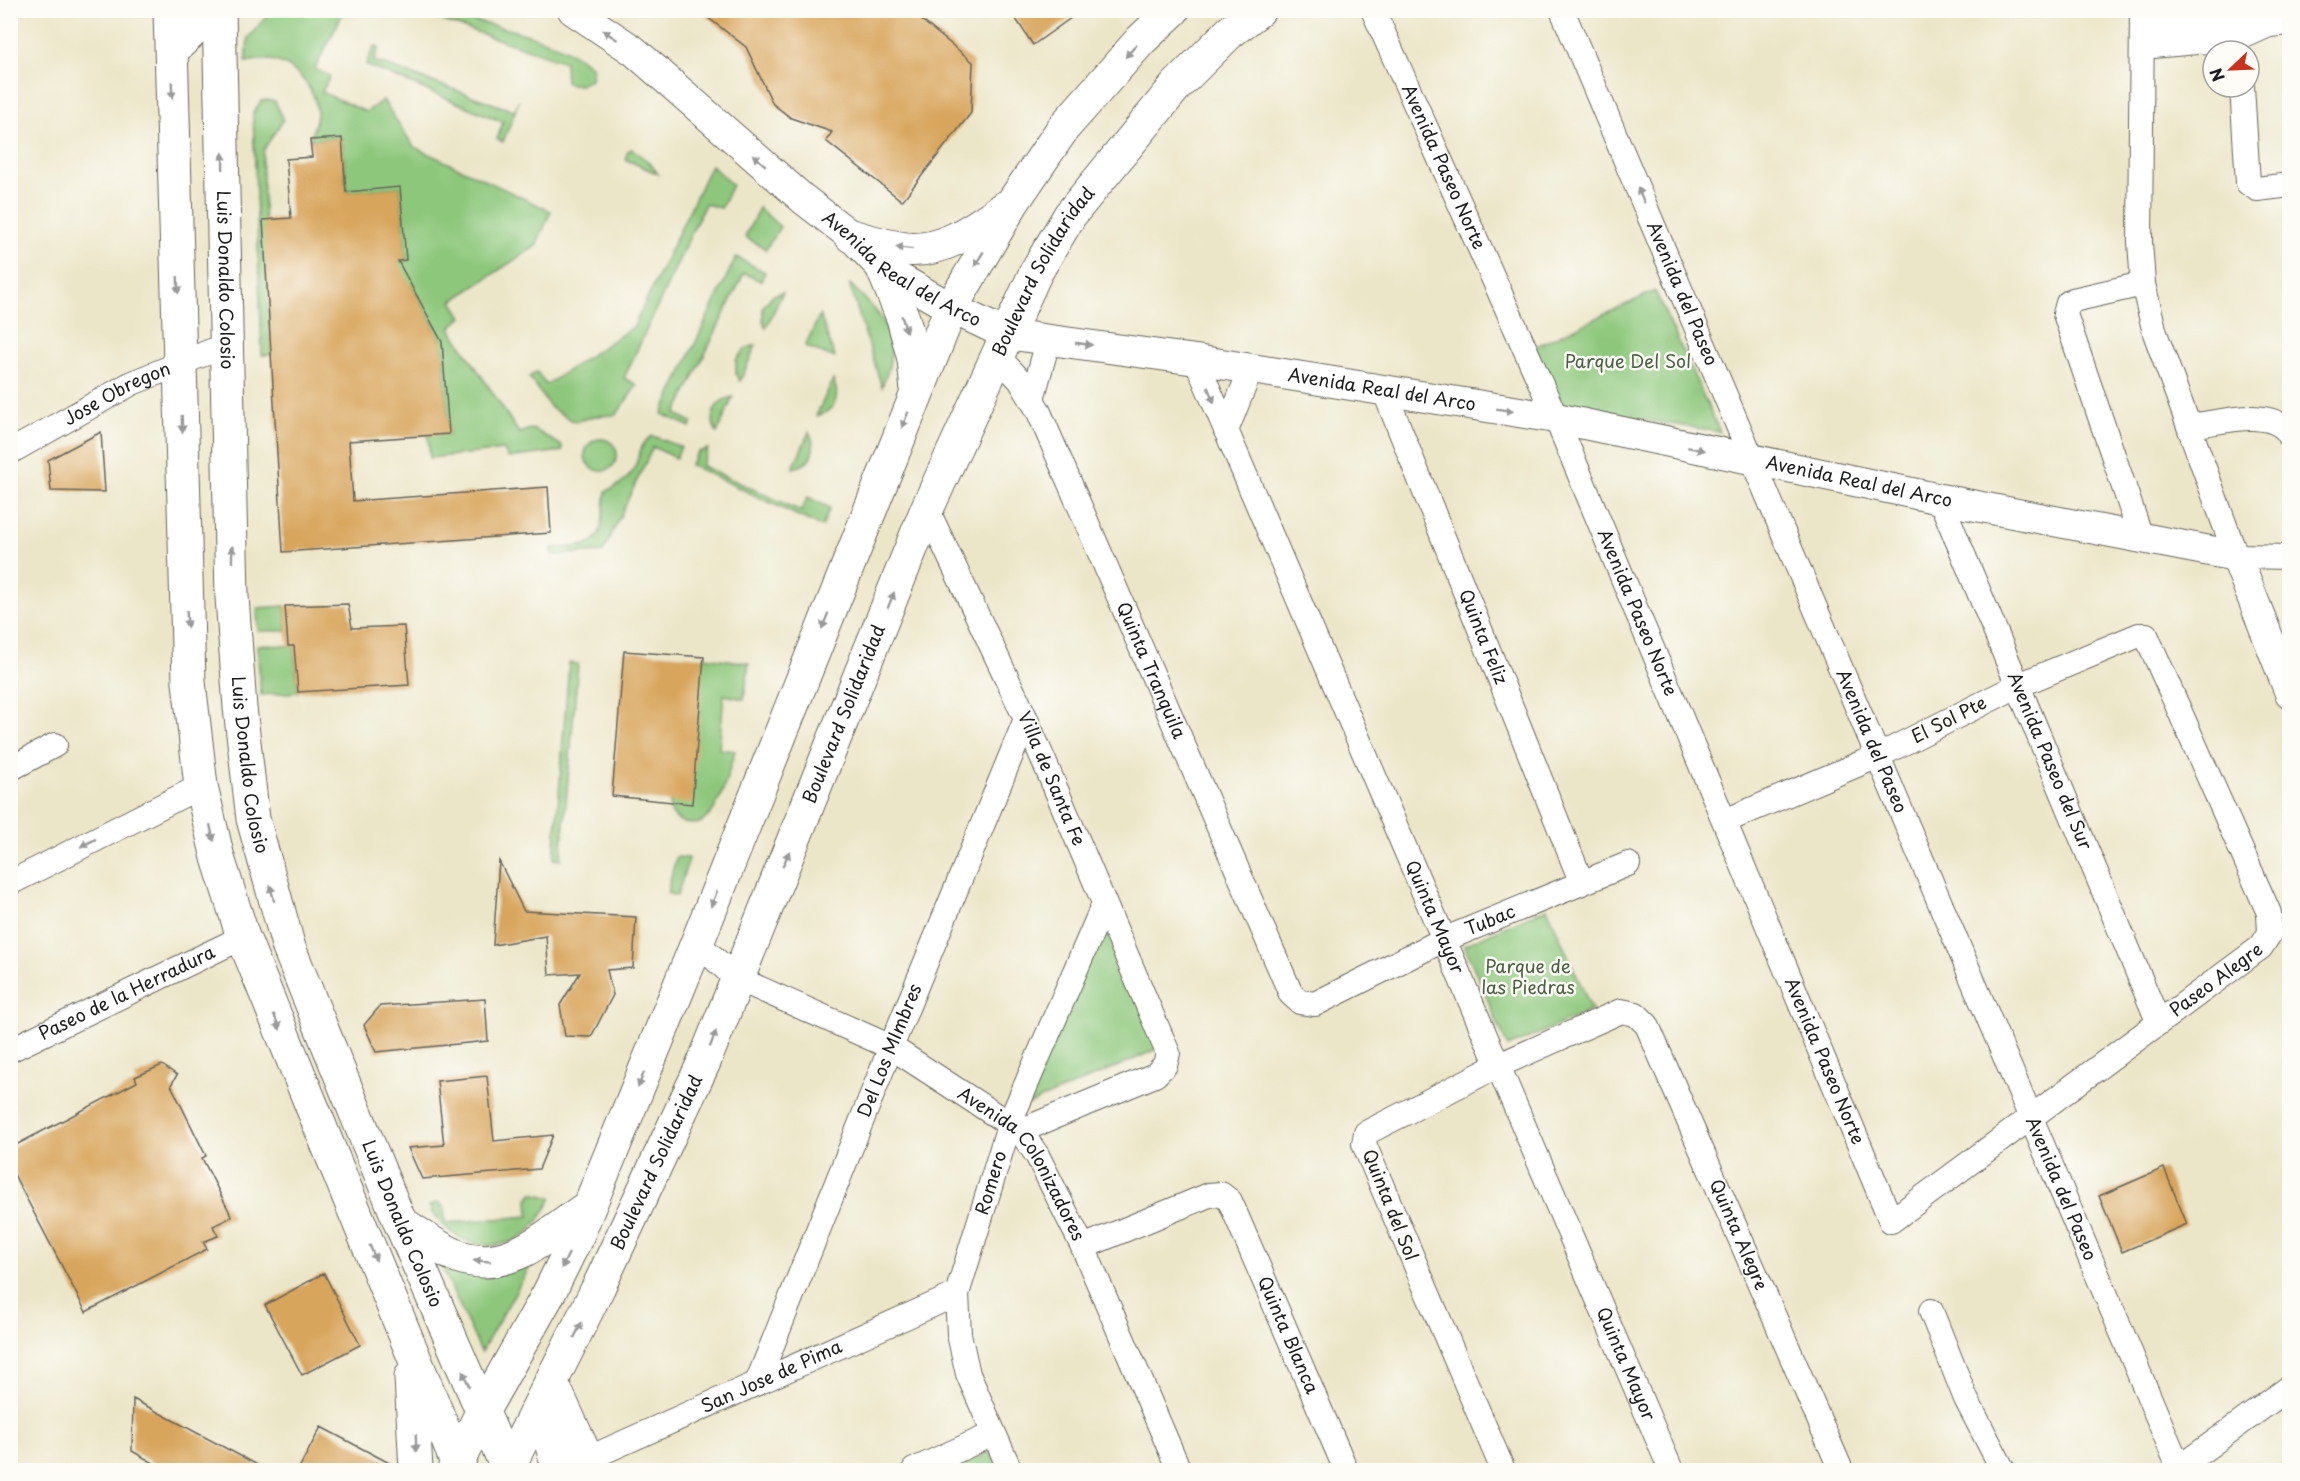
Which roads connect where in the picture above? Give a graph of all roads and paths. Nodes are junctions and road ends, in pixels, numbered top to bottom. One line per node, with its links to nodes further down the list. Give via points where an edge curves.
1 (170, 10): 11 (main road)
2 (218, 10): 11 (street); 20 (main road, Luis Donaldo Colosio, one-way to 2)
3 (573, 10): 15 (street, Avenida Real del Arco, one-way to 3, via 634,51)
4 (1173, 10): 14 (main road, one-way to 14, via 1064,127)
5 (1259, 10): 21 (main road, Boulevard Solidaridad, via 1230,32 1176,86 1070,215 1036,272)
6 (1373, 10): 28 (street, Avenida Paseo Norte)
7 (1562, 10): 33 (street, Avenida del Paseo, one-way to 7)
8 (2279, 24): 10 (street)
9 (2142, 29): 10 (street); 17 (street)
10 (2240, 37)
11 (171, 53): 23 (main road, one-way to 23)
12 (2243, 99): 13 (street, via 2248,183 2257,189)
13 (2289, 185)
14 (1013, 202): 15 (main road, one-way to 15, via 939,246 907,250); 18 (main road, one-way to 18)
15 (851, 236): 16 (street, Avenida Real del Arco)
16 (883, 269): 18 (street, Avenida Real del Arco); 26 (main road, one-way to 26, via 903,318 914,359)
17 (2143, 284): 29 (street, via 2155,333); 36 (street, via 2073,300 2065,314)
18 (951, 308): 21 (street, Avenida Real del Arco); 26 (main road)
19 (1049, 338): 21 (street, Avenida Real del Arco); 22 (street, Avenida Real del Arco, one-way to 22); 27 (street)
20 (225, 345): 23 (street, Jose Obregon); 66 (main road, Luis Donaldo Colosio, one-way to 20, via 289,948 253,819 236,660)
21 (1001, 345): 27 (street, Quinta Tranquila); 35 (main road, Boulevard Solidaridad)
22 (1196, 360): 24 (street, Avenida Real del Arco); 30 (street, Quinta Mayor, one-way to 30)
23 (180, 365): 32 (street, Jose Obregon, via 132,383); 46 (main road, one-way to 46, via 189,682)
24 (1251, 369): 25 (street, Avenida Real del Arco); 30 (street)
25 (1384, 390): 28 (street, Avenida Real del Arco, one-way to 28); 49 (street, Quinta Feliz)
26 (917, 391): 54 (main road, one-way to 54)
27 (1032, 399): 56 (street, Quinta Tranquila)
28 (1556, 418): 33 (street, Avenida Real del Arco, one-way to 33); 47 (street, Avenida Paseo Norte)
29 (2190, 426): 31 (street, via 2265,417 2279,423); 37 (street)
30 (1226, 431): 53 (street, Quinta Mayor)
31 (2289, 436)
32 (10, 452)
33 (1754, 461): 34 (street, Avenida Real del Arco); 44 (street, Avenida del Paseo)
34 (1940, 500): 36 (street, Avenida Real del Arco); 40 (street, Avenida Paseo del Sur)
35 (927, 509): 42 (street, Villa de Santa Fe); 55 (main road, Boulevard Solidaridad, one-way to 35)
36 (2142, 540): 37 (street, Avenida Real del Arco)
37 (2236, 556): 38 (street, Avenida Real del Arco); 41 (street)
38 (2289, 557)
39 (2139, 635): 40 (street, El Sol Pte); 58 (street, Paseo Alegre, via 2148,637 2271,923 2267,941 2261,947)
40 (2019, 685): 44 (street, El Sol Pte); 58 (street, Avenida Paseo del Sur)
41 (2289, 693)
42 (1026, 719): 51 (street, Villa de Santa Fe); 59 (street, Del Los MImbres)
43 (56, 745): 45 (street)
44 (1878, 756): 47 (street, El Sol Pte); 62 (street, Avenida del Paseo)
45 (10, 769)
46 (201, 786): 50 (street, one-way to 50); 52 (main road, one-way to 52)
47 (1725, 820): 65 (street, Avenida Paseo Norte)
48 (1628, 864): 49 (street, Tubac)
49 (1581, 881): 53 (street, Tubac)
50 (10, 883)
51 (1104, 904): 63 (street, Romero); 63 (street, Villa de Santa Fe, via 1168,1053 1166,1065 1155,1075)
52 (243, 937): 60 (street, Paseo de la Herradura); 70 (main road, one-way to 70)
53 (1443, 940): 56 (street, Tubac, via 1315,1004 1300,1002); 61 (street, Quinta Mayor)
54 (698, 943): 55 (street, Avenida Colonizadores); 64 (main road, one-way to 64)
55 (736, 978): 59 (street, Avenida Colonizadores); 71 (main road, Boulevard Solidaridad, one-way to 55, via 704,1062)
56 (1291, 994)
57 (1621, 1011): 61 (street, Quinta del Sol); 86 (street, Quinta Alegre, via 1636,1014 1647,1025)
58 (2158, 1022): 62 (street, Paseo Alegre)
59 (891, 1047): 63 (street, Avenida Colonizadores); 72 (street, Del Los MImbres)
60 (10, 1050)
61 (1497, 1066): 84 (street, Quinta del Sol, via 1374,1126 1366,1133 1364,1144); 85 (street, Quinta Mayor)
62 (2031, 1119): 65 (street, Paseo Alegre); 88 (street, Avenida del Paseo)
63 (1015, 1126): 67 (street, Avenida Colonizadores, via 1037,1155); 68 (street, Romero)
64 (588, 1207): 66 (main road, one-way to 66, via 512,1257 494,1261 459,1257); 74 (main road, one-way to 74, via 549,1293)
65 (1891, 1221)
66 (400, 1222): 74 (main road, Luis Donaldo Colosio, one-way to 66)
67 (1083, 1247): 82 (street, Avenida Colonizadores); 83 (street, Quinta Blanca, via 1209,1195 1221,1194 1230,1201)
68 (957, 1294): 72 (street, San Jose de Pima); 75 (street, Romero, via 959,1335 968,1374)
69 (1931, 1311): 87 (street, via 1966,1399)
70 (408, 1342): 77 (main road); 78 (main road, one-way to 78)
71 (552, 1383): 76 (main road, via 548,1432); 79 (main road, Boulevard Solidaridad)
72 (757, 1383): 76 (street, San Jose de Pima)
73 (2289, 1387): 88 (street)
74 (481, 1414): 77 (main road); 79 (main road, Luis Donaldo Colosio)
75 (993, 1434): 80 (street); 81 (street, Romero)
76 (579, 1467)
77 (457, 1468)
78 (416, 1470)
79 (507, 1470)
80 (914, 1470)
81 (1010, 1470)
82 (1179, 1470)
83 (1346, 1470)
84 (1503, 1470)
85 (1671, 1470)
86 (1841, 1470)
87 (2003, 1470)
88 (2179, 1470)

